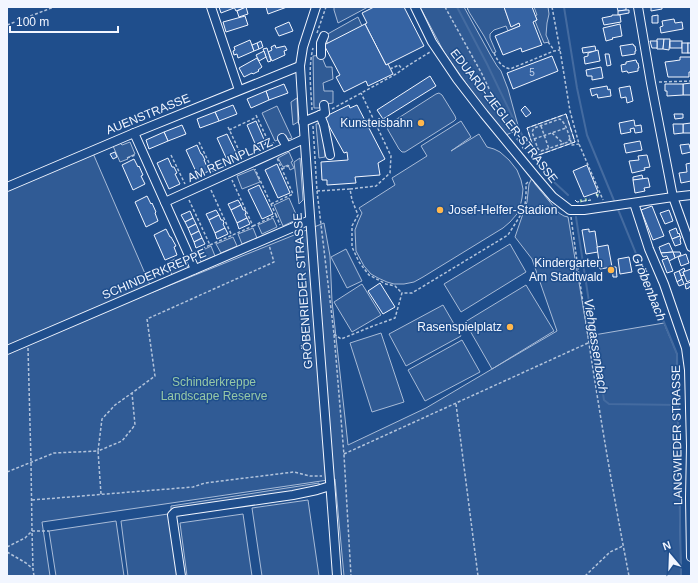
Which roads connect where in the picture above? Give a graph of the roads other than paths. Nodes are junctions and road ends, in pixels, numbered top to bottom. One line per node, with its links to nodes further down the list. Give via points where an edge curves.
1 (211, 7): 8 (street)
2 (316, 7): 7 (street, GRÖBENRIEDER STRASSE, via 303,47)
3 (416, 7): 19 (street, EDUARD-ZIEGLER-STRASSE, via 436,48 457,79 552,197 570,210)
4 (638, 7): 17 (street)
5 (324, 36): 6 (street)
6 (321, 55)
7 (300, 66): 8 (street, AUENSTRASSE); 9 (street, GRÖBENRIEDER STRASSE)
8 (239, 90): 10 (street, AUENSTRASSE)
9 (303, 122): 12 (street, GRÖBENRIEDER STRASSE); 14 (street, via 323,111)
10 (134, 133): 15 (street, AUENSTRASSE); 18 (street)
11 (282, 138): 13 (street)
12 (304, 140): 13 (street, AM RENNPLATZ); 20 (street, GRÖBENRIEDER STRASSE)
13 (285, 150): 18 (street, AM RENNPLATZ)
14 (330, 155)
15 (7, 187)
16 (691, 195): 17 (street)
17 (673, 197): 19 (street); 21 (street)
18 (165, 202): 22 (street)
19 (630, 203): 23 (street, LANGWIEDER STRASSE)
20 (310, 220): 22 (street, SCHINDERKREPPE, via 292,225 284,232 250,243); 26 (street, GRÖBENRIEDER STRASSE)
21 (691, 246)
22 (195, 269): 24 (street, SCHINDERKREPPE)
23 (688, 348): 25 (street, LANGWIEDER STRASSE)
24 (7, 350)
25 (691, 446): 27 (street, LANGWIEDER STRASSE)
26 (330, 486): 30 (street, via 293,496 175,512 172,515); 31 (street, GRÖBENRIEDER STRASSE)
27 (690, 498): 28 (street, LANGWIEDER STRASSE)
28 (691, 545): 29 (street, LANGWIEDER STRASSE)
29 (691, 557)
30 (180, 576)
31 (337, 576)

